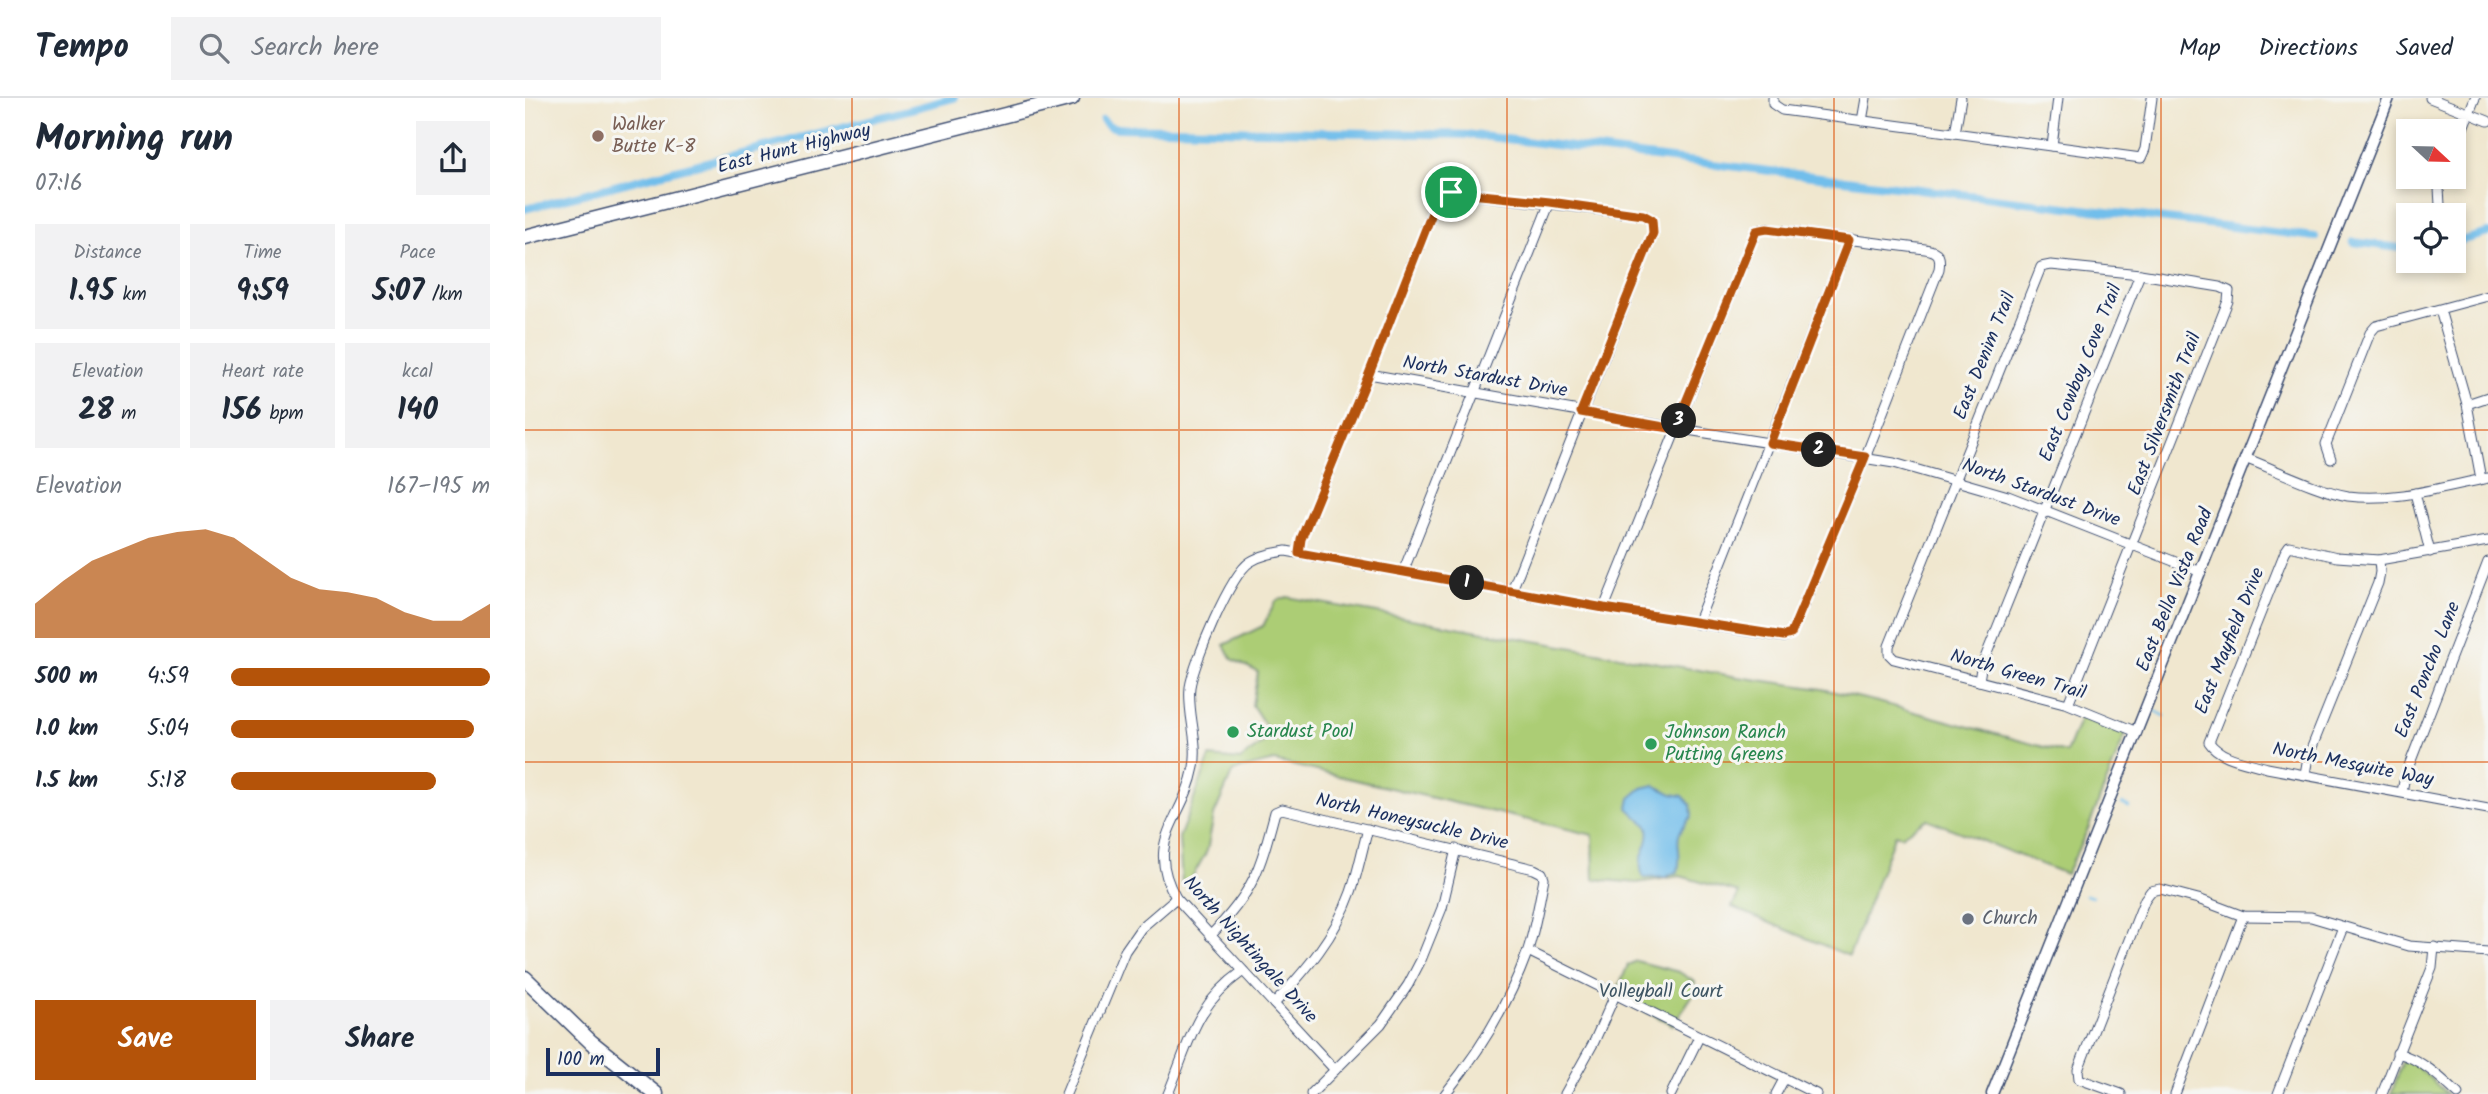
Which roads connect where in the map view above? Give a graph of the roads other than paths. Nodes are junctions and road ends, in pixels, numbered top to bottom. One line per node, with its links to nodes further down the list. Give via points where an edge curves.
1 (1072, 98): 17 (main road, East Hunt Highway)
2 (1866, 98): 11 (street)
3 (1961, 98): 14 (street)
4 (2058, 98): 15 (street)
5 (2153, 98): 15 (street, via 2141,158)
6 (2389, 98): 30 (street, East Bella Vista Road)
7 (2430, 98): 10 (street)
8 (2475, 98): 10 (street)
9 (1773, 101): 11 (street, via 1781,110)
10 (2469, 114): 12 (street); 13 (street)
11 (1862, 121): 14 (street)
12 (2466, 121)
13 (2488, 121)
14 (1955, 133): 15 (street)
15 (2052, 146)
16 (1550, 202): 22 (street, via 1451,192 1442,195); 23 (street); 26 (street, via 1652,220 1653,233)
17 (525, 237)
18 (1849, 240): 27 (street, via 1756,231); 28 (street); 29 (street, via 1939,254 1939,269)
19 (2140, 275): 33 (street, East Denim Trail, via 2041,267); 35 (street, East Cowboy Cove Trail); 37 (street, East Silversmith Trail, via 2229,291)
20 (2488, 296): 21 (street)
21 (2440, 310): 25 (street); 31 (street, via 2387,322 2370,333 2326,444)
22 (1369, 374): 23 (street, North Stardust Drive); 40 (street)
23 (1475, 392): 26 (street, North Stardust Drive); 43 (street)
24 (2488, 397): 25 (street)
25 (2466, 404): 32 (street)
26 (1581, 412): 27 (street, North Stardust Drive); 45 (street)
27 (1675, 429): 28 (street, North Stardust Drive); 46 (street)
28 (1770, 443): 29 (street, North Stardust Drive); 47 (street)
29 (1865, 457): 33 (street, North Stardust Drive); 47 (street, North Nightingale Drive, via 1791,634)
30 (2245, 458): 34 (street, via 2345,495); 44 (street, East Bella Vista Road)
31 (2331, 459)
32 (2484, 478): 34 (street)
33 (1955, 480): 35 (street, North Stardust Drive); 48 (street, East Denim Trail, via 1888,646)
34 (2415, 493): 38 (street)
35 (2045, 510): 37 (street, North Stardust Drive); 49 (street, East Cowboy Cove Trail)
36 (2487, 541): 38 (street); 39 (street)
37 (2132, 545): 44 (street, North Stardust Drive); 50 (street, East Silversmith Trail)
38 (2430, 551): 41 (street)
39 (2488, 552)
40 (1299, 553): 43 (street, North Nightingale Drive); 58 (street, North Nightingale Drive, via 1265,555 1238,573 1192,680 1196,754 1192,778 1162,856 1166,881)
41 (2379, 560): 52 (street, East Mayfield Drive, via 2290,547 2285,552 2209,741); 53 (street, via 2378,583)
42 (2488, 562): 54 (street, East Poncho Lane)
43 (1403, 572): 45 (street, North Nightingale Drive)
44 (2201, 572): 51 (street, East Bella Vista Road)
45 (1512, 590): 46 (street, North Nightingale Drive)
46 (1604, 608): 47 (street, North Nightingale Drive)
47 (1697, 624)
48 (1889, 654): 49 (street, North Green Trail)
49 (1979, 681): 50 (street, North Green Trail)
50 (2068, 704): 51 (street, North Green Trail)
51 (2137, 732): 83 (street, East Bella Vista Road)
52 (2214, 749): 53 (street, North Mesquite Way, via 2267,768)
53 (2305, 774): 54 (street, North Mesquite Way)
54 (2402, 792): 55 (street, North Mesquite Way)
55 (2488, 808)
56 (1368, 829): 57 (street, North Honeysuckle Drive); 61 (street, North Honeysuckle Drive, via 1282,808 1275,812 1255,880); 68 (street, via 1342,914 1317,957)
57 (1456, 849): 63 (street, North Honeysuckle Drive, via 1542,873); 71 (street, via 1442,908 1408,985 1381,1024)
58 (1176, 898): 61 (street, North Nightingale Drive); 75 (street, via 1141,928 1125,951)
59 (2243, 916): 60 (street, via 2311,917); 73 (street, via 2198,899 2151,891 2078,1070 2079,1079); 84 (street)
60 (2343, 928): 62 (street, via 2409,946); 85 (street)
61 (1210, 936): 65 (street, North Nightingale Drive)
62 (2434, 947): 64 (street); 70 (street, via 2432,968)
63 (1528, 951): 67 (street); 78 (street, via 1493,1027)
64 (2488, 953)
65 (1243, 971): 68 (street, North Nightingale Drive); 76 (street, via 1209,1000)
66 (525, 978): 74 (main road, via 591,1042)
67 (1615, 995): 69 (street); 79 (street)
68 (1274, 1004): 71 (street, North Nightingale Drive)
69 (1699, 1037): 72 (street); 80 (street)
70 (2397, 1053): 86 (street); 87 (street, via 2411,1057)
71 (1335, 1070): 77 (street)
72 (1784, 1079): 81 (street); 82 (street)
73 (2117, 1093)
74 (656, 1094)
75 (1066, 1094)
76 (1168, 1094)
77 (1311, 1094)
78 (1445, 1094)
79 (1565, 1094)
80 (1671, 1094)
81 (1776, 1094)
82 (1815, 1094)
83 (1992, 1094)
84 (2175, 1094)
85 (2278, 1094)
86 (2382, 1094)
87 (2458, 1094)

